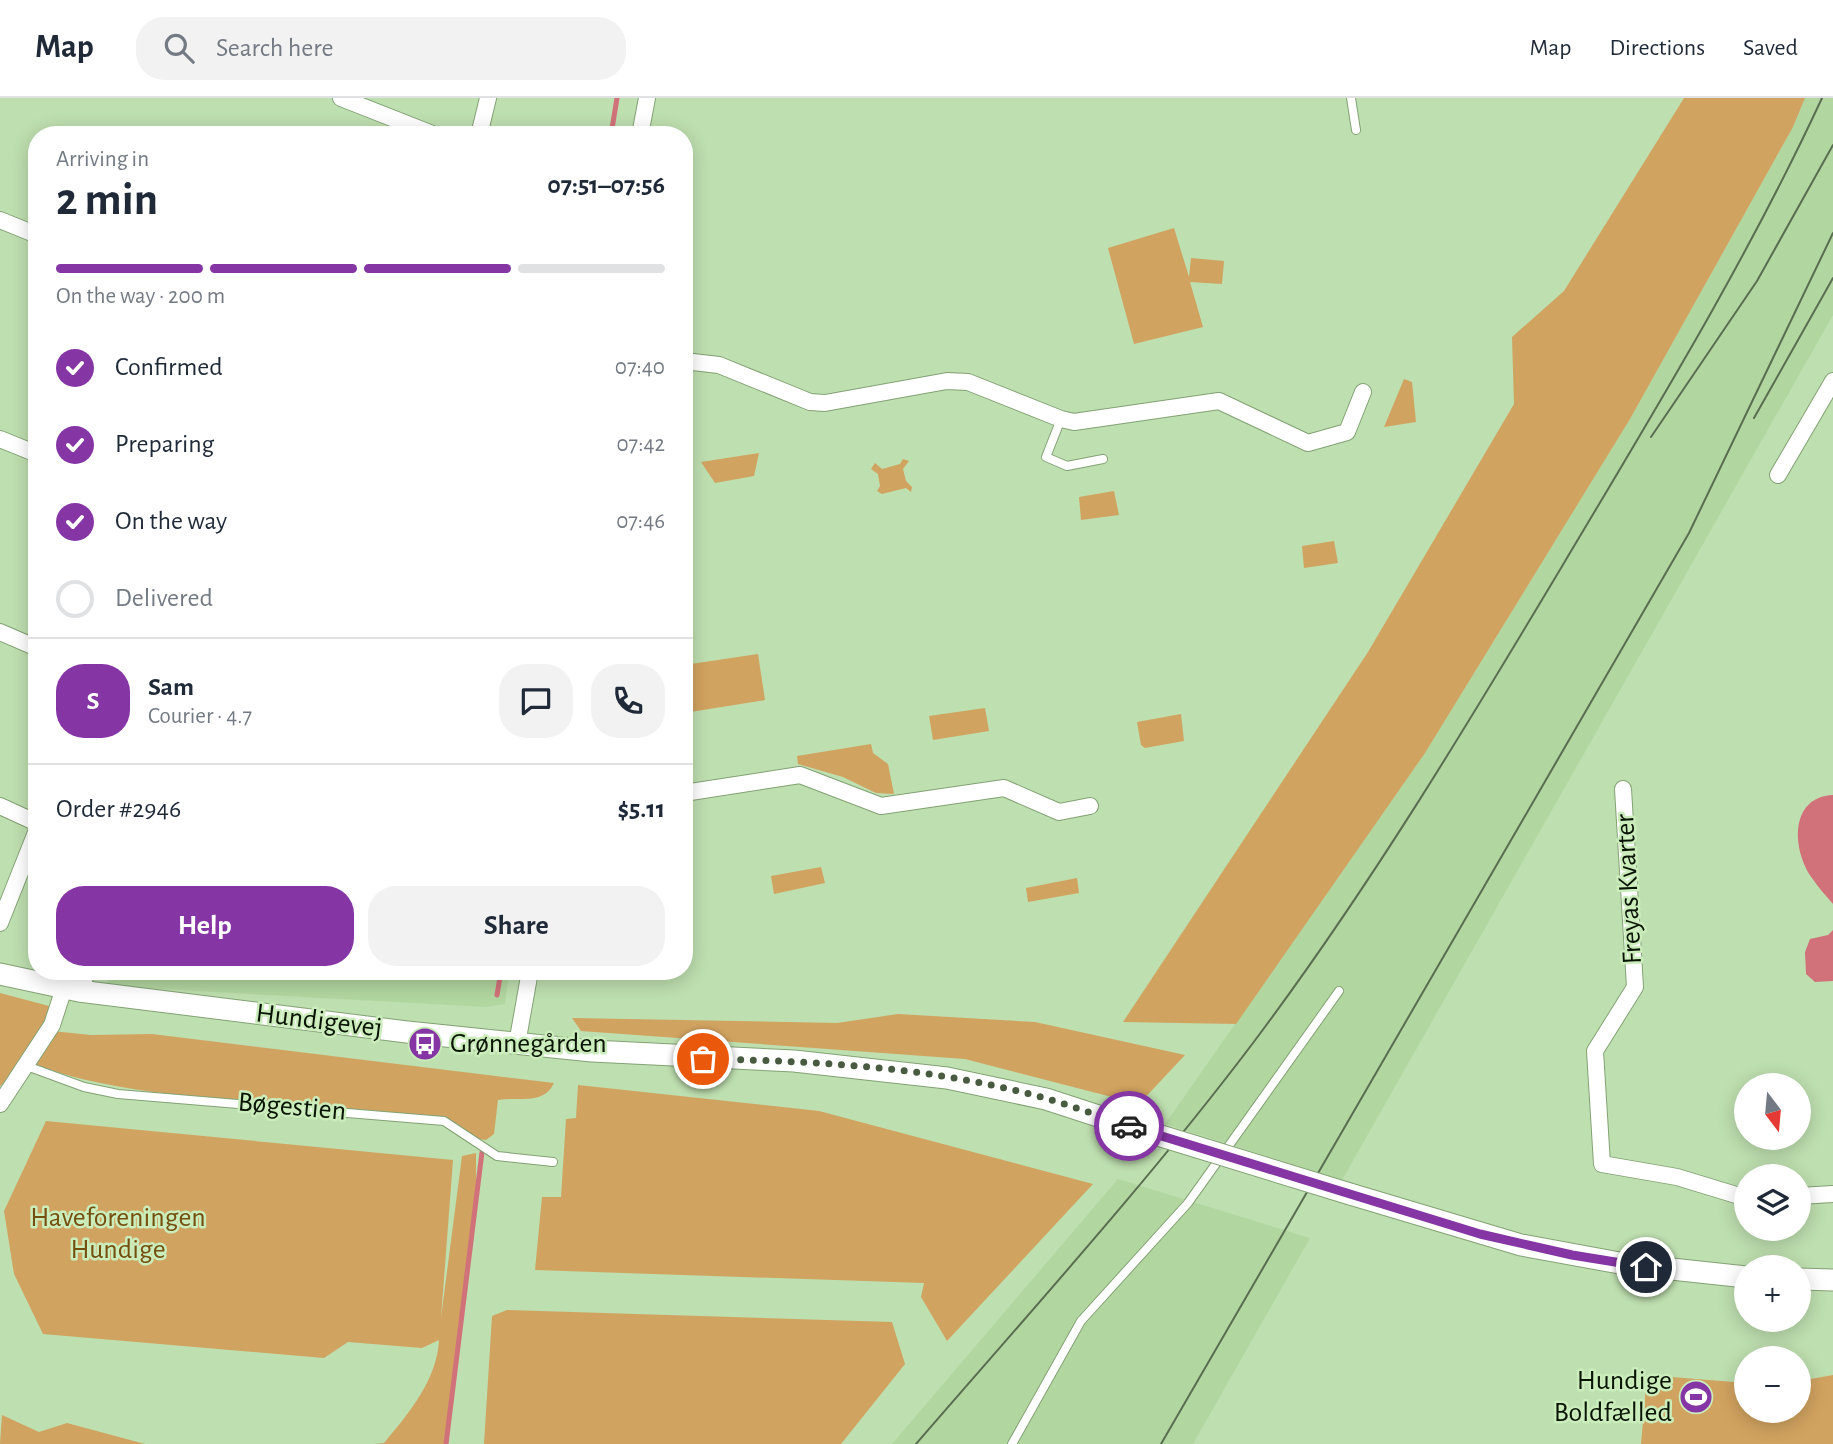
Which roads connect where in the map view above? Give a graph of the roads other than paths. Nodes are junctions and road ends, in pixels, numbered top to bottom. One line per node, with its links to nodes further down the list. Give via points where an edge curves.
1 (341, 98): 5 (street)
2 (488, 98): 6 (street)
3 (647, 98): 7 (street)
4 (1351, 98): 8 (lane)
5 (412, 126)
6 (481, 126)
7 (642, 126)
8 (1356, 130)
9 (0, 220): 10 (street)
10 (28, 231)
11 (693, 362): 14 (street, via 719,365 818,403 947,381 968,382)
12 (1833, 381): 18 (street)
13 (1363, 392): 14 (street, via 1347,432 1308,443 1219,401 1074,422)
14 (1061, 419): 17 (lane, via 1046,457 1067,466)
15 (0, 439): 16 (street)
16 (28, 450)
17 (1103, 459)
18 (1778, 475)
19 (0, 632): 20 (street)
20 (28, 644)
21 (1623, 789): 37 (street, Freyas Kvarter, via 1634,987 1595,1051 1602,1164 1677,1177)
22 (693, 792): 24 (street, via 800,775 881,806 1004,788 1059,811)
23 (0, 806): 25 (street)
24 (1090, 806)
25 (28, 819)
26 (28, 853): 27 (street)
27 (0, 923)
28 (0, 974): 31 (street, Hundigevej)
29 (80, 980): 31 (street)
30 (528, 980): 33 (street)
31 (71, 990): 33 (street, Hundigevej); 34 (street)
32 (1339, 991): 43 (lane, via 1188,1203 1081,1321)
33 (517, 1044): 40 (street, Hundigevej, bridge, via 681,1058 794,1061 933,1076 1046,1099 1480,1234 1572,1255)
34 (24, 1065): 35 (street); 36 (lane, Bøgestien, via 83,1087 118,1094 444,1121 497,1156)
35 (0, 1104)
36 (553, 1162)
37 (1734, 1194)
38 (1833, 1194): 39 (street)
39 (1811, 1195)
40 (1734, 1276)
41 (1811, 1279): 42 (street)
42 (1833, 1280)
43 (1012, 1444)

